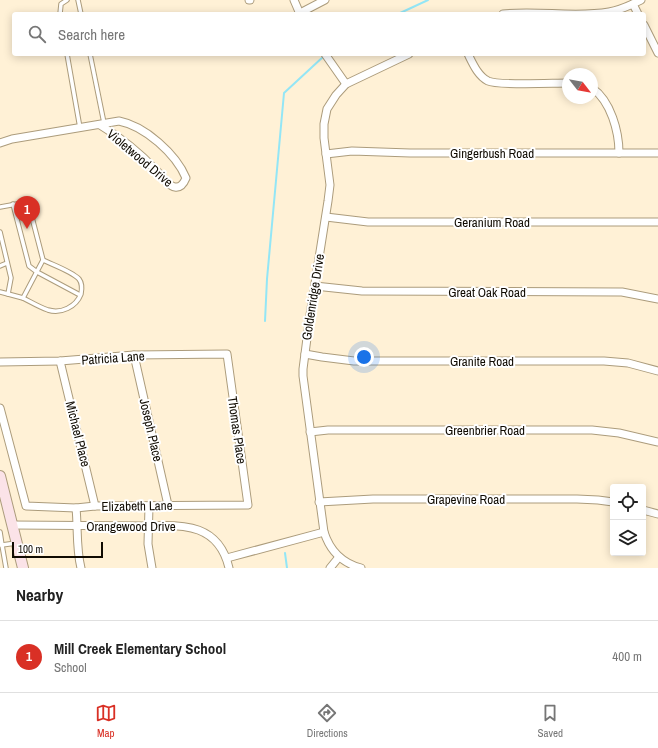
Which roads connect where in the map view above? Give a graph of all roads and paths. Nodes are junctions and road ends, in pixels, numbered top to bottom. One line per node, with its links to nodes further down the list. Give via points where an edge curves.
1 (67, 0): 7 (lane, via 61,4)
2 (78, 0): 8 (lane)
3 (294, 0): 9 (street)
4 (325, 0): 10 (street)
5 (641, 0): 6 (street)
6 (633, 4): 11 (street, via 619,10); 12 (street)
7 (60, 12)
8 (81, 12)
9 (300, 12)
10 (302, 12)
11 (604, 12)
12 (637, 12)
13 (646, 29): 14 (street)
14 (658, 53)
15 (67, 56): 24 (lane)
16 (90, 56): 23 (lane)
17 (326, 56): 20 (street)
18 (405, 56): 20 (street, Goldenridge Drive)
19 (469, 56): 21 (street, via 477,71 489,81)
20 (346, 84): 28 (street, Goldenridge Drive, via 336,95 326,114)
21 (562, 84)
22 (598, 94): 26 (street, via 604,100 617,130)
23 (102, 125): 23 (street, Violetwood Drive, via 150,164 170,185 176,187 184,182 186,178 182,169 146,132 119,121); 24 (street, Violetwood Drive)
24 (80, 128): 25 (street, Violetwood Drive)
25 (0, 143)
26 (619, 153): 27 (street, Gingerbush Road); 28 (street, Gingerbush Road, via 352,151)
27 (658, 153)
28 (326, 154): 31 (street, Goldenridge Drive, via 330,185)
29 (13, 204): 30 (lane); 34 (lane, via 28,202); 37 (lane, via 29,266)
30 (0, 207)
31 (326, 217): 32 (street, Geranium Road, via 368,222); 38 (street, Goldenridge Drive)
32 (658, 222)
33 (0, 232): 35 (lane)
34 (43, 260): 37 (lane); 41 (lane, via 79,280 82,288)
35 (7, 263): 36 (lane); 40 (lane, via 11,278)
36 (0, 266)
37 (37, 272): 41 (lane); 42 (lane)
38 (315, 286): 43 (street, Great Oak Road, via 362,291 622,292); 45 (street, Goldenridge Drive)
39 (0, 292): 40 (lane)
40 (8, 294): 42 (lane)
41 (80, 295): 42 (lane, via 73,306 61,310 49,310)
42 (22, 298)
43 (658, 299)
44 (227, 354): 46 (street, Patricia Lane); 57 (street, Thomas Place)
45 (305, 354): 49 (street, Granite Road, via 354,361 604,360); 51 (street, Goldenridge Drive, via 303,376)
46 (134, 355): 47 (street, Patricia Lane); 56 (street, Joseph Place)
47 (60, 361): 48 (street, Patricia Lane); 58 (street, Michael Place)
48 (0, 362)
49 (658, 371)
50 (0, 408): 60 (street, Elizabeth Lane, via 26,506)
51 (310, 432): 52 (street, Greenbrier Road, via 592,430 619,432); 54 (street, Goldenridge Drive)
52 (658, 442)
53 (0, 476): 63 (main road)
54 (319, 502): 55 (street, Grapevine Road, via 373,499 577,499); 67 (street, Goldenridge Drive)
55 (610, 502)
56 (168, 505): 57 (street, Elizabeth Lane); 59 (street, Elizabeth Lane)
57 (248, 505)
58 (95, 506): 59 (street, Elizabeth Lane); 60 (street, Elizabeth Lane)
59 (149, 506): 65 (street)
60 (76, 508): 64 (street)
61 (646, 511): 62 (street)
62 (658, 514)
63 (12, 525): 64 (street, Orangewood Drive); 68 (main road)
64 (78, 526): 65 (street, Orangewood Drive); 74 (street)
65 (148, 526): 71 (street, Orangewood Drive, via 179,525 203,532 218,544); 75 (street)
66 (0, 532): 69 (lane)
67 (324, 532): 70 (street, Goldenridge Drive); 71 (street)
68 (17, 543): 69 (lane); 73 (main road)
69 (1, 545): 72 (lane)
70 (339, 557): 77 (street); 78 (street, Goldenridge Drive)
71 (227, 558): 76 (street, Orangewood Drive)
72 (6, 568)
73 (23, 568)
74 (80, 568)
75 (152, 568)
76 (229, 568)
77 (330, 568)
78 (361, 568)

